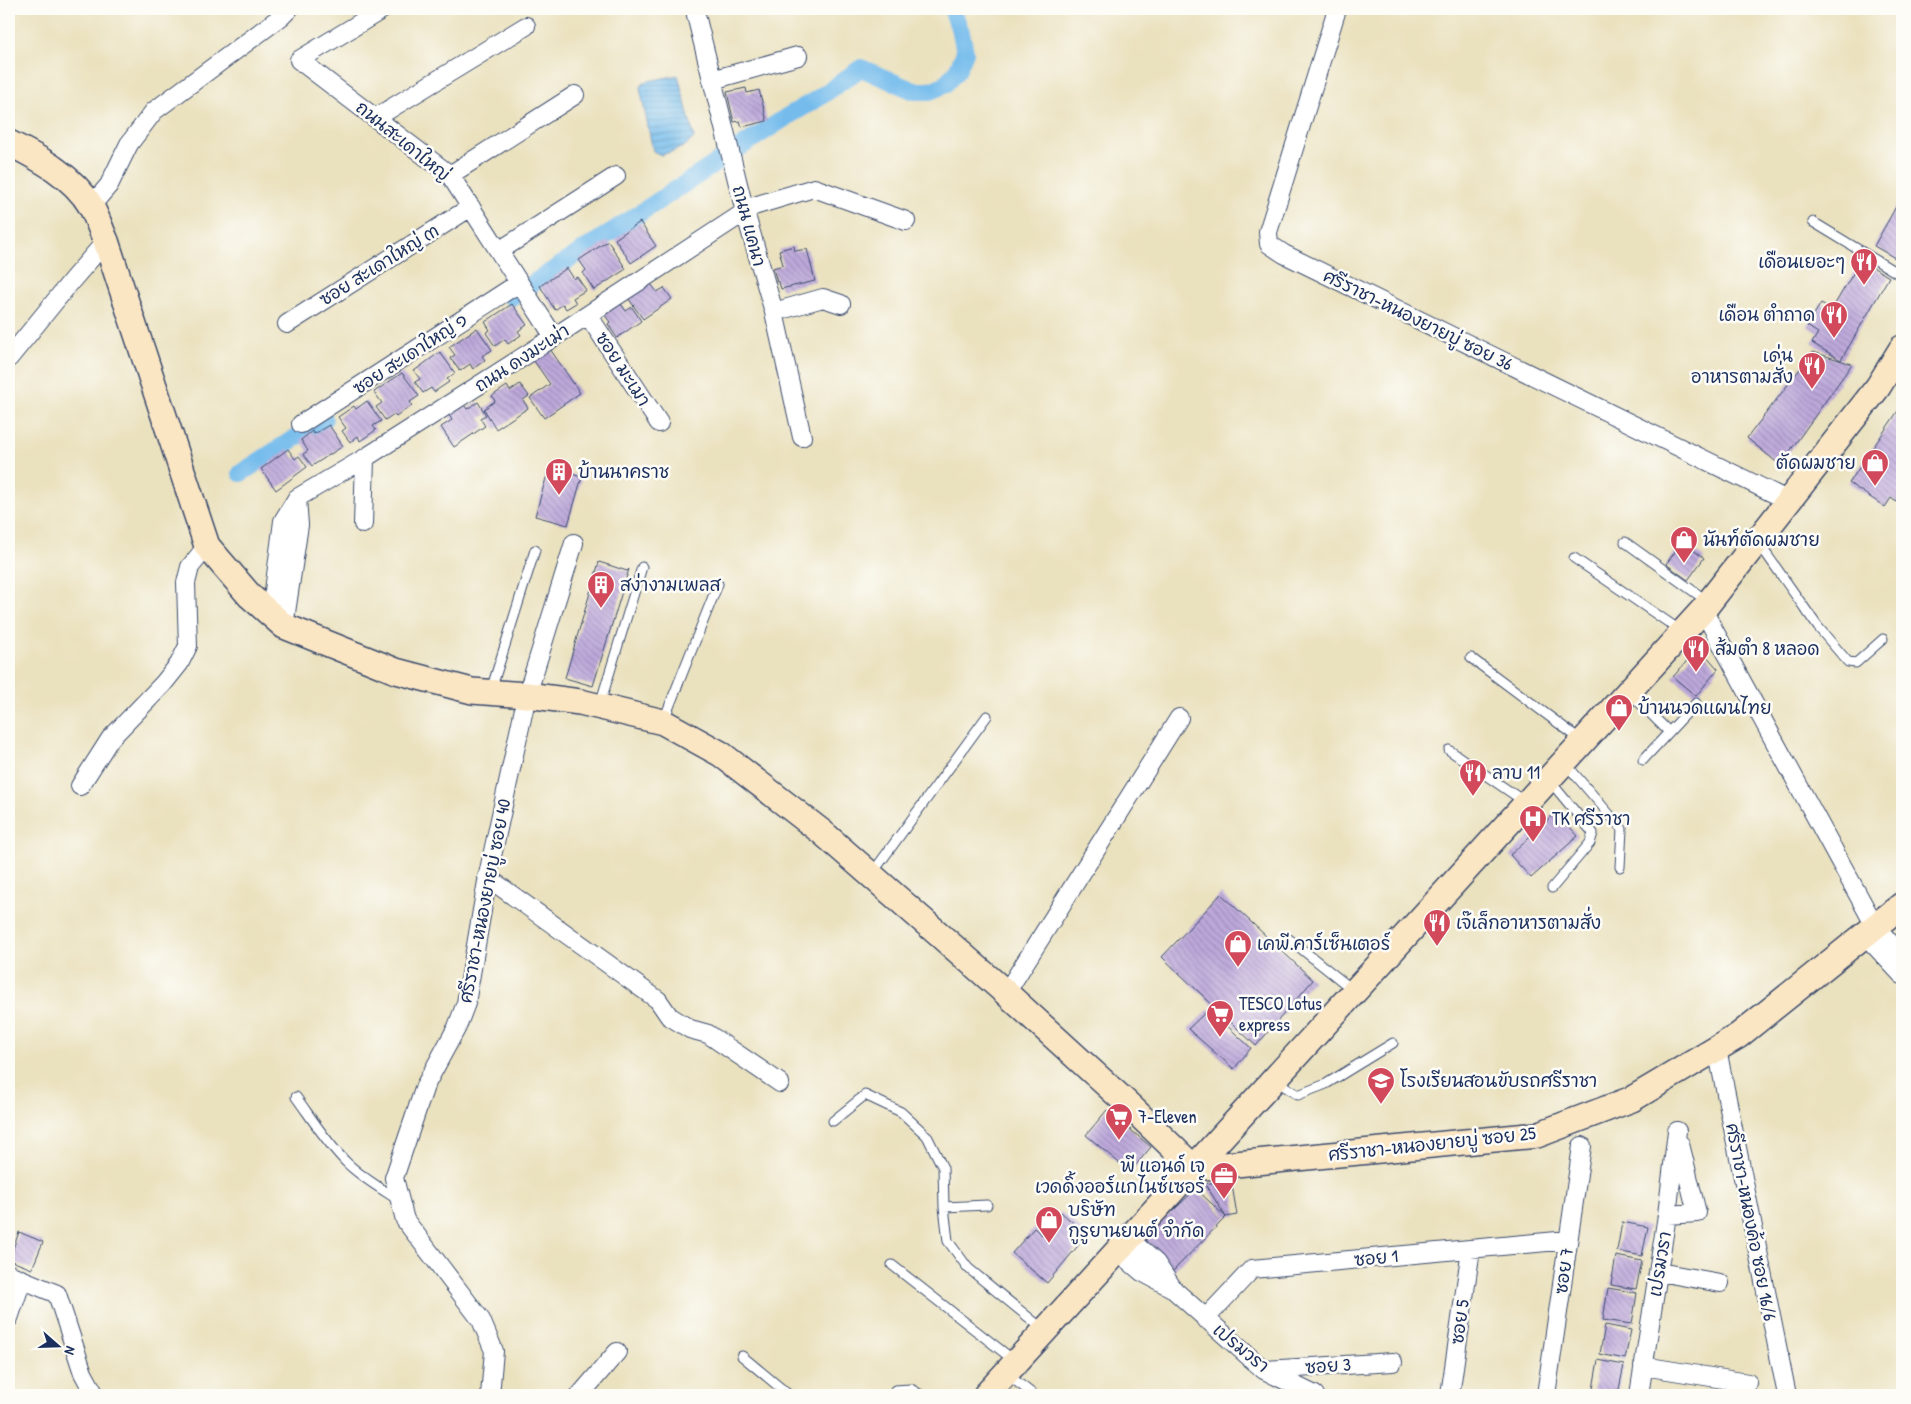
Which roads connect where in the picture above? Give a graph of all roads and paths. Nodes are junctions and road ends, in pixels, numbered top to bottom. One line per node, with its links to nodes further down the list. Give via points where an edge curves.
1 (289, 9): 13 (street, via 154,111 129,144 110,185)
2 (383, 9): 9 (street, ถนนสะเดาใหญ่, via 299,60)
3 (1337, 9): 33 (street, ศรีราชา-หนองยายบู่ ซอย 36, via 1268,232 1269,244)
4 (696, 15): 7 (street, ถนน แคนา)
5 (526, 26): 9 (street)
6 (798, 56): 7 (street)
7 (712, 80): 15 (street, ถนน แคนา)
8 (575, 94): 11 (street)
9 (375, 118): 11 (street, ถนนสะเดาใหญ่)
10 (9, 143): 13 (street, via 34,155 73,183)
11 (450, 175): 14 (street, ถนนสะเดาใหญ่)
12 (616, 176): 19 (street)
13 (91, 206): 18 (street)
14 (470, 207): 19 (street, ถนนสะเดาใหญ่); 25 (street, ซอย สะเดาใหญ่ ๓)
15 (745, 212): 16 (street, ถนน ดงมะเม่า, via 754,206 814,188); 23 (street, ถนน แคนา); 24 (street, ถนน ดงมะเม่า)
16 (906, 221)
17 (1812, 222): 20 (lane)
18 (106, 241): 28 (street); 38 (street)
19 (499, 252): 21 (street, ถนนสะเดาใหญ่)
20 (1902, 276)
21 (519, 283): 26 (street, ถนนสะเดาใหญ่); 30 (street, ซอย สะเดาใหญ่ ๑)
22 (841, 304): 23 (street, via 823,298)
23 (774, 312): 31 (street, ถนน แคนา)
24 (588, 315): 26 (street, ถนน ดงมะเม่า); 29 (street, ซอย มะเมา)
25 (287, 324)
26 (554, 337): 32 (street, ถนน ดงมะเม่า)
27 (1902, 348): 33 (street, via 1878,387)
28 (9, 358)
29 (659, 423)
30 (301, 424)
31 (802, 437)
32 (365, 458): 34 (street); 44 (street, ถนน ดงมะเม่า, via 297,498 299,525)
33 (1789, 500): 36 (street)
34 (363, 524)
35 (1625, 542): 43 (lane)
36 (1758, 542): 43 (street); 46 (lane, via 1818,627 1848,662 1856,663)
37 (574, 543): 50 (street, ศรีราชา-หนองยายบู่ ซอย 40)
38 (206, 546): 44 (street, via 250,596); 61 (street, via 190,568 186,583 188,646 179,664 110,739)
39 (535, 550): 48 (lane)
40 (1574, 558): 45 (lane)
41 (642, 567): 52 (lane)
42 (718, 584): 55 (lane)
43 (1706, 606): 45 (street); 68 (street)
44 (277, 620): 48 (street, via 396,671 472,691)
45 (1683, 632): 49 (street)
46 (1883, 640)
47 (1471, 658): 57 (lane)
48 (490, 692): 50 (street)
49 (1628, 692): 56 (lane); 57 (street)
50 (527, 695): 52 (street); 65 (street, ศรีราชา-หนองยายบู่ ซอย 40)
51 (1696, 704): 56 (lane)
52 (599, 707): 55 (street)
53 (987, 716): 64 (lane)
54 (1179, 718): 73 (street)
55 (663, 722): 64 (street, via 721,754 823,833)
56 (1669, 732): 59 (lane)
57 (1583, 742): 60 (street)
58 (1449, 750): 62 (lane)
59 (1643, 760)
60 (1557, 771): 62 (street); 63 (lane, via 1622,829); 66 (lane, via 1593,833 1590,842)
61 (80, 786)
62 (1527, 804): 72 (street)
63 (1620, 867)
64 (871, 875): 73 (street)
65 (488, 877): 77 (street, via 658,1000 669,1016 690,1029 708,1034); 82 (street, ศรีราชา-หนองยายบู่ ซอย 40, via 466,1003 417,1109 394,1178)
66 (1552, 888)
67 (1902, 905): 68 (street, ศรีราชา-หนองยายบู่ ซอย 25)
68 (1870, 931): 70 (street); 71 (street); 75 (street, ศรีราชา-หนองยายบู่ ซอย 25, via 1738,1036)
69 (1289, 939): 72 (lane)
70 (1902, 956)
71 (1902, 975)
72 (1355, 992): 76 (street)
73 (1006, 993): 81 (street)
74 (1393, 1043): 76 (lane, via 1326,1084 1298,1095)
75 (1717, 1049): 81 (street, ศรีราชา-หนองยายบู่ ซอย 25, via 1632,1099 1537,1135); 115 (street, ศรีราชา-หนองค้อ ซอย 16/6)
76 (1275, 1079): 81 (street)
77 (780, 1083)
78 (296, 1097): 82 (lane, via 321,1134 347,1163)
79 (833, 1121): 84 (lane, via 865,1095 902,1112 927,1136 943,1168)
80 (1582, 1146): 86 (street, ซอย 7)
81 (1194, 1168): 87 (street)
82 (400, 1200): 105 (street, ศรีราชา-หนองยายบู่ ซอย 40, via 404,1220 481,1320 494,1351)
83 (987, 1205): 84 (lane)
84 (944, 1207): 95 (lane, via 948,1241 968,1268)
85 (1667, 1215): 85 (street, เปรมวรา, via 1677,1131 1697,1213); 90 (street, เปรมวรา)
86 (1568, 1240): 88 (street, ซอย 1); 113 (street, ซอย 7)
87 (1122, 1245): 94 (street, เปรมวรา, via 1142,1272 1174,1290); 95 (street)
88 (1471, 1249): 94 (street, ซอย 1, via 1252,1270); 112 (street, ซอย 5)
89 (892, 1265): 100 (lane)
90 (1659, 1272): 92 (street); 99 (street, เปรมวรา)
91 (15, 1277): 93 (street); 104 (street, via 57,1294 83,1373)
92 (1720, 1283)
93 (9, 1318)
94 (1205, 1319): 101 (street, เปรมวรา)
95 (1044, 1331): 100 (street)
96 (617, 1352): 106 (street)
97 (742, 1356): 107 (lane)
98 (1393, 1362): 101 (street, ซอย 3)
99 (1643, 1366): 102 (street); 114 (street, เปรมวรา)
100 (1011, 1368): 109 (street); 110 (lane)
101 (1264, 1370): 111 (street, เปรมวรา)
102 (1748, 1383)
103 (895, 1390): 108 (lane, via 911,1389)
104 (95, 1395)
105 (490, 1395)
106 (580, 1395)
107 (789, 1395)
108 (921, 1395)
109 (986, 1395)
110 (1034, 1395)
111 (1316, 1395)
112 (1450, 1395)
113 (1546, 1395)
114 (1639, 1395)
115 (1787, 1395)

